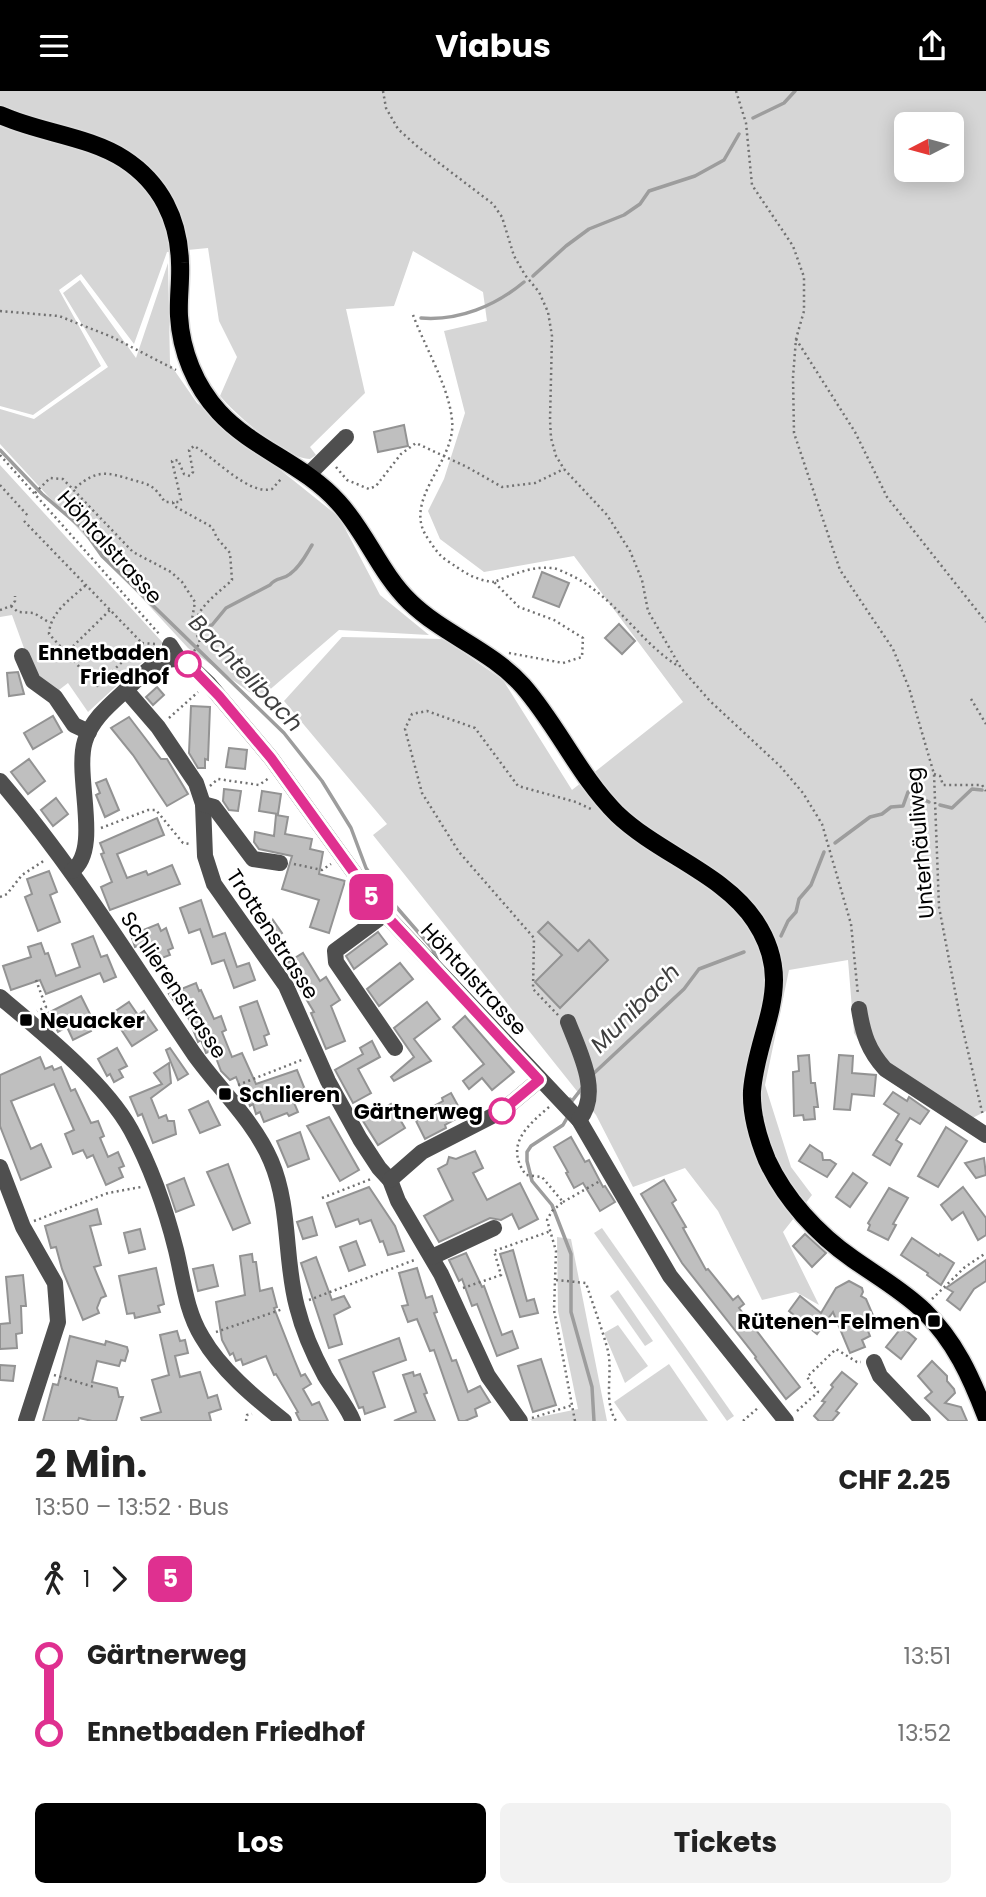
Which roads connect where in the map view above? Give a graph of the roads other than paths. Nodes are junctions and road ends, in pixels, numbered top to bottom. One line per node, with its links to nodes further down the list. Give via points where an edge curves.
1 (0, 115): 3 (main road, via 107,150 127,160 158,190 178,237 179,317 197,381 229,422)
2 (346, 437): 3 (street)
3 (309, 474): 24 (main road, via 340,503 411,604 495,661 523,687 591,784 620,816 652,843 719,885 755,921 764,935 774,974 774,998 752,1095 757,1130 769,1164 798,1208 831,1242 922,1308 957,1350)
4 (22, 656): 6 (street, via 33,681 55,697 74,725)
5 (126, 690): 6 (street, via 101,713); 8 (street, Trottenstrasse, via 158,727); 11 (street, Höhtalstrasse, via 174,652 208,683 280,771)
6 (89, 732): 10 (street, via 82,765 84,854)
7 (0, 781): 10 (street, Schlierenstrasse)
8 (202, 798): 9 (street, via 253,859); 20 (street, Trottenstrasse, via 207,866 219,895 282,979 328,1081)
9 (280, 863)
10 (72, 871): 29 (street, Schlierenstrasse, via 271,1160 285,1206 290,1268 302,1325)
11 (385, 915): 15 (street, via 335,951 336,963); 16 (street, Höhtalstrasse)
12 (0, 997): 28 (street, via 118,1110 131,1130 165,1213 187,1299 202,1337 229,1371)
13 (859, 1009): 18 (street, via 866,1041 886,1069)
14 (568, 1021): 17 (street, via 589,1092 588,1109)
15 (395, 1048)
16 (539, 1080): 17 (street, Höhtalstrasse); 20 (street, via 502,1111)
17 (579, 1120): 25 (street, Höhtalstrasse, via 670,1276)
18 (985, 1127)
19 (0, 1167): 27 (street, via 23,1227 55,1283 58,1322)
20 (383, 1178): 22 (street, Trottenstrasse)
21 (494, 1228): 22 (street)
22 (426, 1257): 26 (street, Trottenstrasse, via 450,1293 488,1376)
23 (874, 1362): 30 (street, via 880,1376)
24 (986, 1416)
25 (791, 1417)
26 (524, 1420)
27 (26, 1421)
28 (284, 1421)
29 (353, 1421)
30 (923, 1421)

